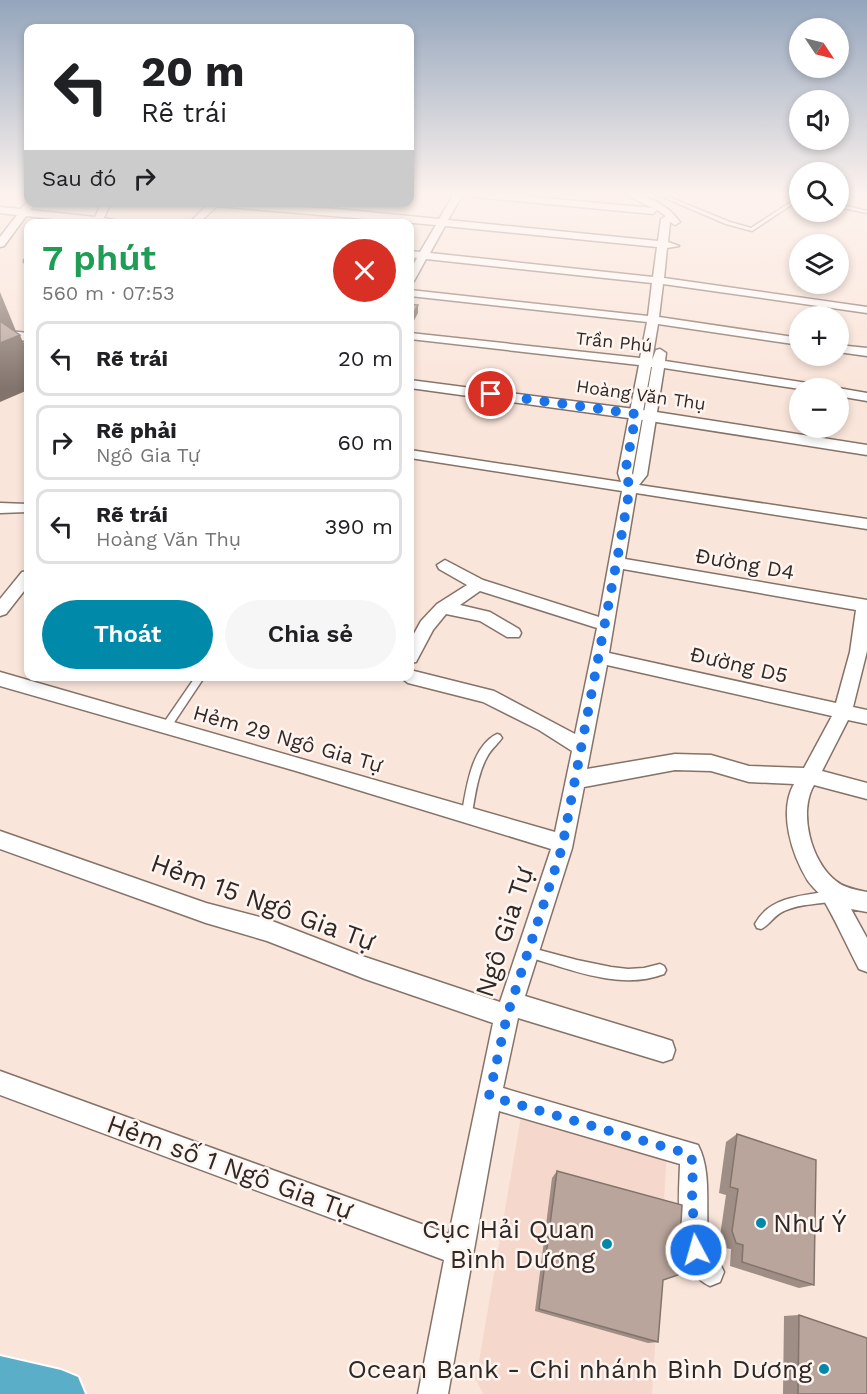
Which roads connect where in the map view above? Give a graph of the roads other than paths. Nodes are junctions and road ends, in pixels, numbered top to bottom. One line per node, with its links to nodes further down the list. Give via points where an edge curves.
1 (422, 259): 4 (street)
2 (461, 259): 5 (street)
3 (667, 259): 5 (street, Ngô Gia Tự)
4 (414, 272)
5 (664, 281): 7 (street); 8 (street, Ngô Gia Tự)
6 (414, 293): 8 (street)
7 (867, 310)
8 (659, 321): 12 (street); 16 (street, Ngô Gia Tự); 17 (street, Ngô Gia Tự)
9 (0, 334): 11 (street)
10 (414, 336): 16 (street, Trần Phú)
11 (24, 337)
12 (789, 340)
13 (24, 347): 18 (lane, via 19,357)
14 (849, 350): 15 (street)
15 (867, 352)
16 (646, 363): 17 (street, Trần Phú); 23 (street, Ngô Gia Tự)
17 (659, 364): 19 (street, Trần Phú); 23 (street, Ngô Gia Tự)
18 (24, 365)
19 (789, 384)
20 (420, 391): 23 (street, Hoàng Văn Thụ)
21 (849, 394): 22 (street)
22 (867, 397)
23 (642, 419): 24 (street, Hoàng Văn Thụ); 28 (street, Ngô Gia Tự, via 640,475)
24 (794, 442): 25 (street, Hoàng Văn Thụ); 27 (street, Hoàng Văn Thụ)
25 (867, 450)
26 (414, 455): 28 (street)
27 (867, 458)
28 (630, 487): 31 (street); 32 (street, Ngô Gia Tự)
29 (24, 507): 30 (street)
30 (0, 508)
31 (867, 524)
32 (617, 563): 36 (street, Đường D4); 39 (street, Ngô Gia Tự)
33 (445, 565): 35 (street)
34 (24, 581): 38 (street)
35 (477, 584): 37 (street, via 470,594); 39 (street)
36 (866, 606): 46 (street, via 859,657)
37 (443, 608): 40 (street, via 484,616); 41 (street, via 426,625)
38 (0, 610)
39 (606, 624): 42 (street, Ngô Gia Tự)
40 (513, 633)
41 (414, 649)
42 (600, 657): 46 (street, Đường D5); 50 (street, Ngô Gia Tự)
43 (414, 678): 50 (street, via 488,696)
44 (0, 679): 48 (street, Hẻm 29 Ngô Gia Tự)
45 (198, 681): 48 (lane)
46 (844, 712): 47 (street, Đường D5); 51 (street)
47 (867, 717)
48 (166, 727): 54 (street, Hẻm 29 Ngô Gia Tự, via 427,802)
49 (497, 738): 54 (lane, via 489,743 478,764)
50 (582, 748): 52 (street, Ngô Gia Tự)
51 (808, 776): 52 (street, via 749,774 711,763 675,762); 53 (street); 57 (street, via 799,793 797,822 816,875)
52 (575, 782): 56 (street, Ngô Gia Tự)
53 (867, 791)
54 (466, 818): 56 (street, Hẻm 29 Ngô Gia Tự)
55 (0, 840): 63 (street, Hẻm 15 Ngô Gia Tự)
56 (562, 843): 60 (street, Ngô Gia Tự)
57 (831, 893): 58 (street); 59 (lane, via 781,907 766,915); 61 (street)
58 (867, 902)
59 (761, 924)
60 (528, 952): 62 (lane, via 611,972 645,975); 63 (street, Ngô Gia Tự)
61 (867, 961)
62 (660, 970)
63 (510, 1010): 64 (street, Hẻm 15 Ngô Gia Tự); 66 (street, Ngô Gia Tự)
64 (663, 1050)
65 (0, 1083): 67 (street, Hẻm số 1 Ngô Gia Tự)
66 (489, 1096): 67 (street, Ngô Gia Tự); 68 (street, via 689,1154 693,1162 696,1250)
67 (459, 1251): 71 (street, Ngô Gia Tự)
68 (710, 1272)
69 (0, 1380): 70 (highway)
70 (61, 1394)
71 (433, 1394)

